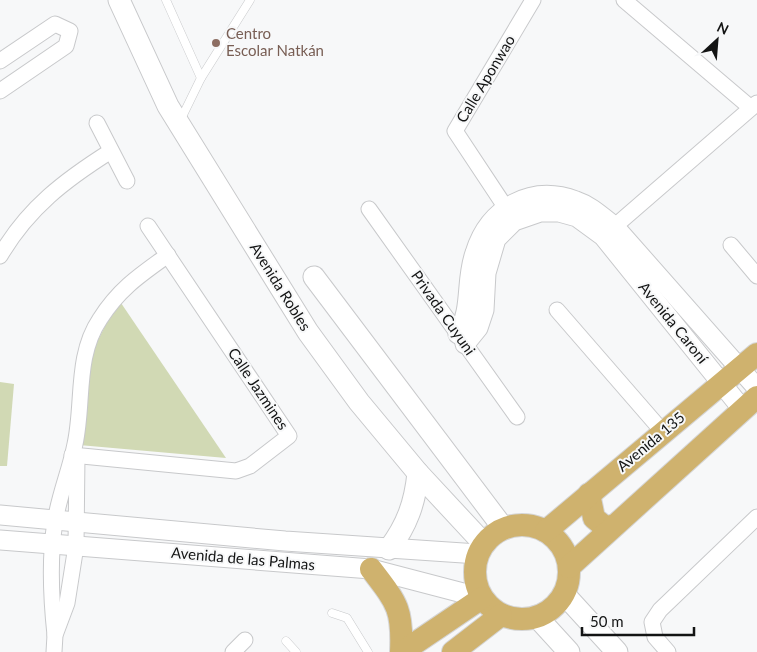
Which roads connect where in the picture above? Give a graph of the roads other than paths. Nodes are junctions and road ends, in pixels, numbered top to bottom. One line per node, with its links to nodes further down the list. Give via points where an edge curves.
1 (120, 0): 11 (main road, Avenida Robles, via 168,106)
2 (166, 0): 7 (lane)
3 (250, 0): 7 (lane)
4 (533, 0): 15 (street, Calle Aponwao, via 455,130)
5 (624, 0): 9 (street)
6 (0, 61): 8 (street, via 55,24 70,31 66,46)
7 (201, 78): 11 (lane)
8 (0, 91)
9 (754, 106): 17 (street)
10 (97, 123): 12 (street)
11 (179, 123): 33 (main road, Avenida Robles, via 308,332 359,402)
12 (112, 151): 13 (street); 20 (street, via 70,178 37,207)
13 (127, 181)
14 (370, 209): 24 (street, Privada Cuyuni)
15 (510, 214): 17 (street, via 520,200 555,195 596,211); 24 (street, via 483,235 475,252)
16 (148, 226): 19 (street, Calle Jazmines)
17 (609, 231): 26 (street, Avenida Caroní); 27 (street, Avenida Caroní)
18 (731, 244): 21 (street)
19 (168, 255): 32 (street, via 127,284 98,320 81,375); 32 (street, Calle Jazmines, via 289,436 250,466 236,470)
20 (0, 256)
21 (757, 276)
22 (314, 277): 40 (main road)
23 (557, 310): 31 (street)
24 (461, 339): 30 (street, Privada Cuyuni)
25 (757, 354): 26 (main road, Avenida 135)
26 (739, 368): 27 (main road, Avenida 135); 28 (street, Avenida Caroní)
27 (721, 383): 29 (street, Avenida Caroní); 31 (main road, Avenida 135)
28 (757, 388)
29 (750, 403): 39 (main road)
30 (517, 417)
31 (663, 432): 34 (main road, Avenida 135)
32 (75, 451): 37 (street); 38 (street)
33 (418, 473): 47 (main road, via 410,514); 48 (main road, Avenida Robles)
34 (590, 494): 39 (main road, via 594,518 605,526); 41 (main road, Avenida 135)
35 (0, 515): 37 (street, Avenida de las Palmas)
36 (757, 517): 68 (street, via 660,610 652,622 655,637)
37 (55, 520): 38 (street, Avenida de las Palmas); 43 (street)
38 (77, 522): 44 (street, Avenida de las Palmas); 45 (street)
39 (613, 526): 50 (main road)
40 (504, 528): 41 (main road, via 527,525); 48 (main road)
41 (546, 531): 50 (main road, via 562,546)
42 (0, 540): 43 (street, Avenida de las Palmas)
43 (52, 544): 45 (street, Avenida de las Palmas); 57 (street, via 52,603)
44 (318, 544): 46 (street, Avenida de las Palmas); 49 (street)
45 (76, 546): 49 (street, Avenida de las Palmas); 57 (street, via 66,603)
46 (355, 547): 47 (street, Avenida de las Palmas); 51 (street)
47 (389, 549): 48 (street, Avenida de las Palmas)
48 (481, 549): 53 (main road, via 475,579)
49 (318, 565): 51 (street, Avenida de las Palmas)
50 (569, 566): 52 (main road)
51 (362, 568): 53 (street, Avenida de las Palmas); 65 (main road, via 399,608)
52 (564, 594): 56 (main road, via 553,608); 67 (main road)
53 (482, 598): 55 (main road); 65 (main road)
54 (332, 612): 64 (lane, via 347,618)
55 (501, 614): 56 (main road, via 519,620); 60 (main road)
56 (538, 617): 66 (main road)
57 (56, 635): 61 (street)
58 (244, 640): 62 (street)
59 (286, 641): 63 (lane)
60 (459, 650)
61 (54, 652)
62 (233, 652)
63 (296, 652)
64 (368, 652)
65 (402, 652)
66 (569, 652)
67 (617, 652)
68 (668, 652)

